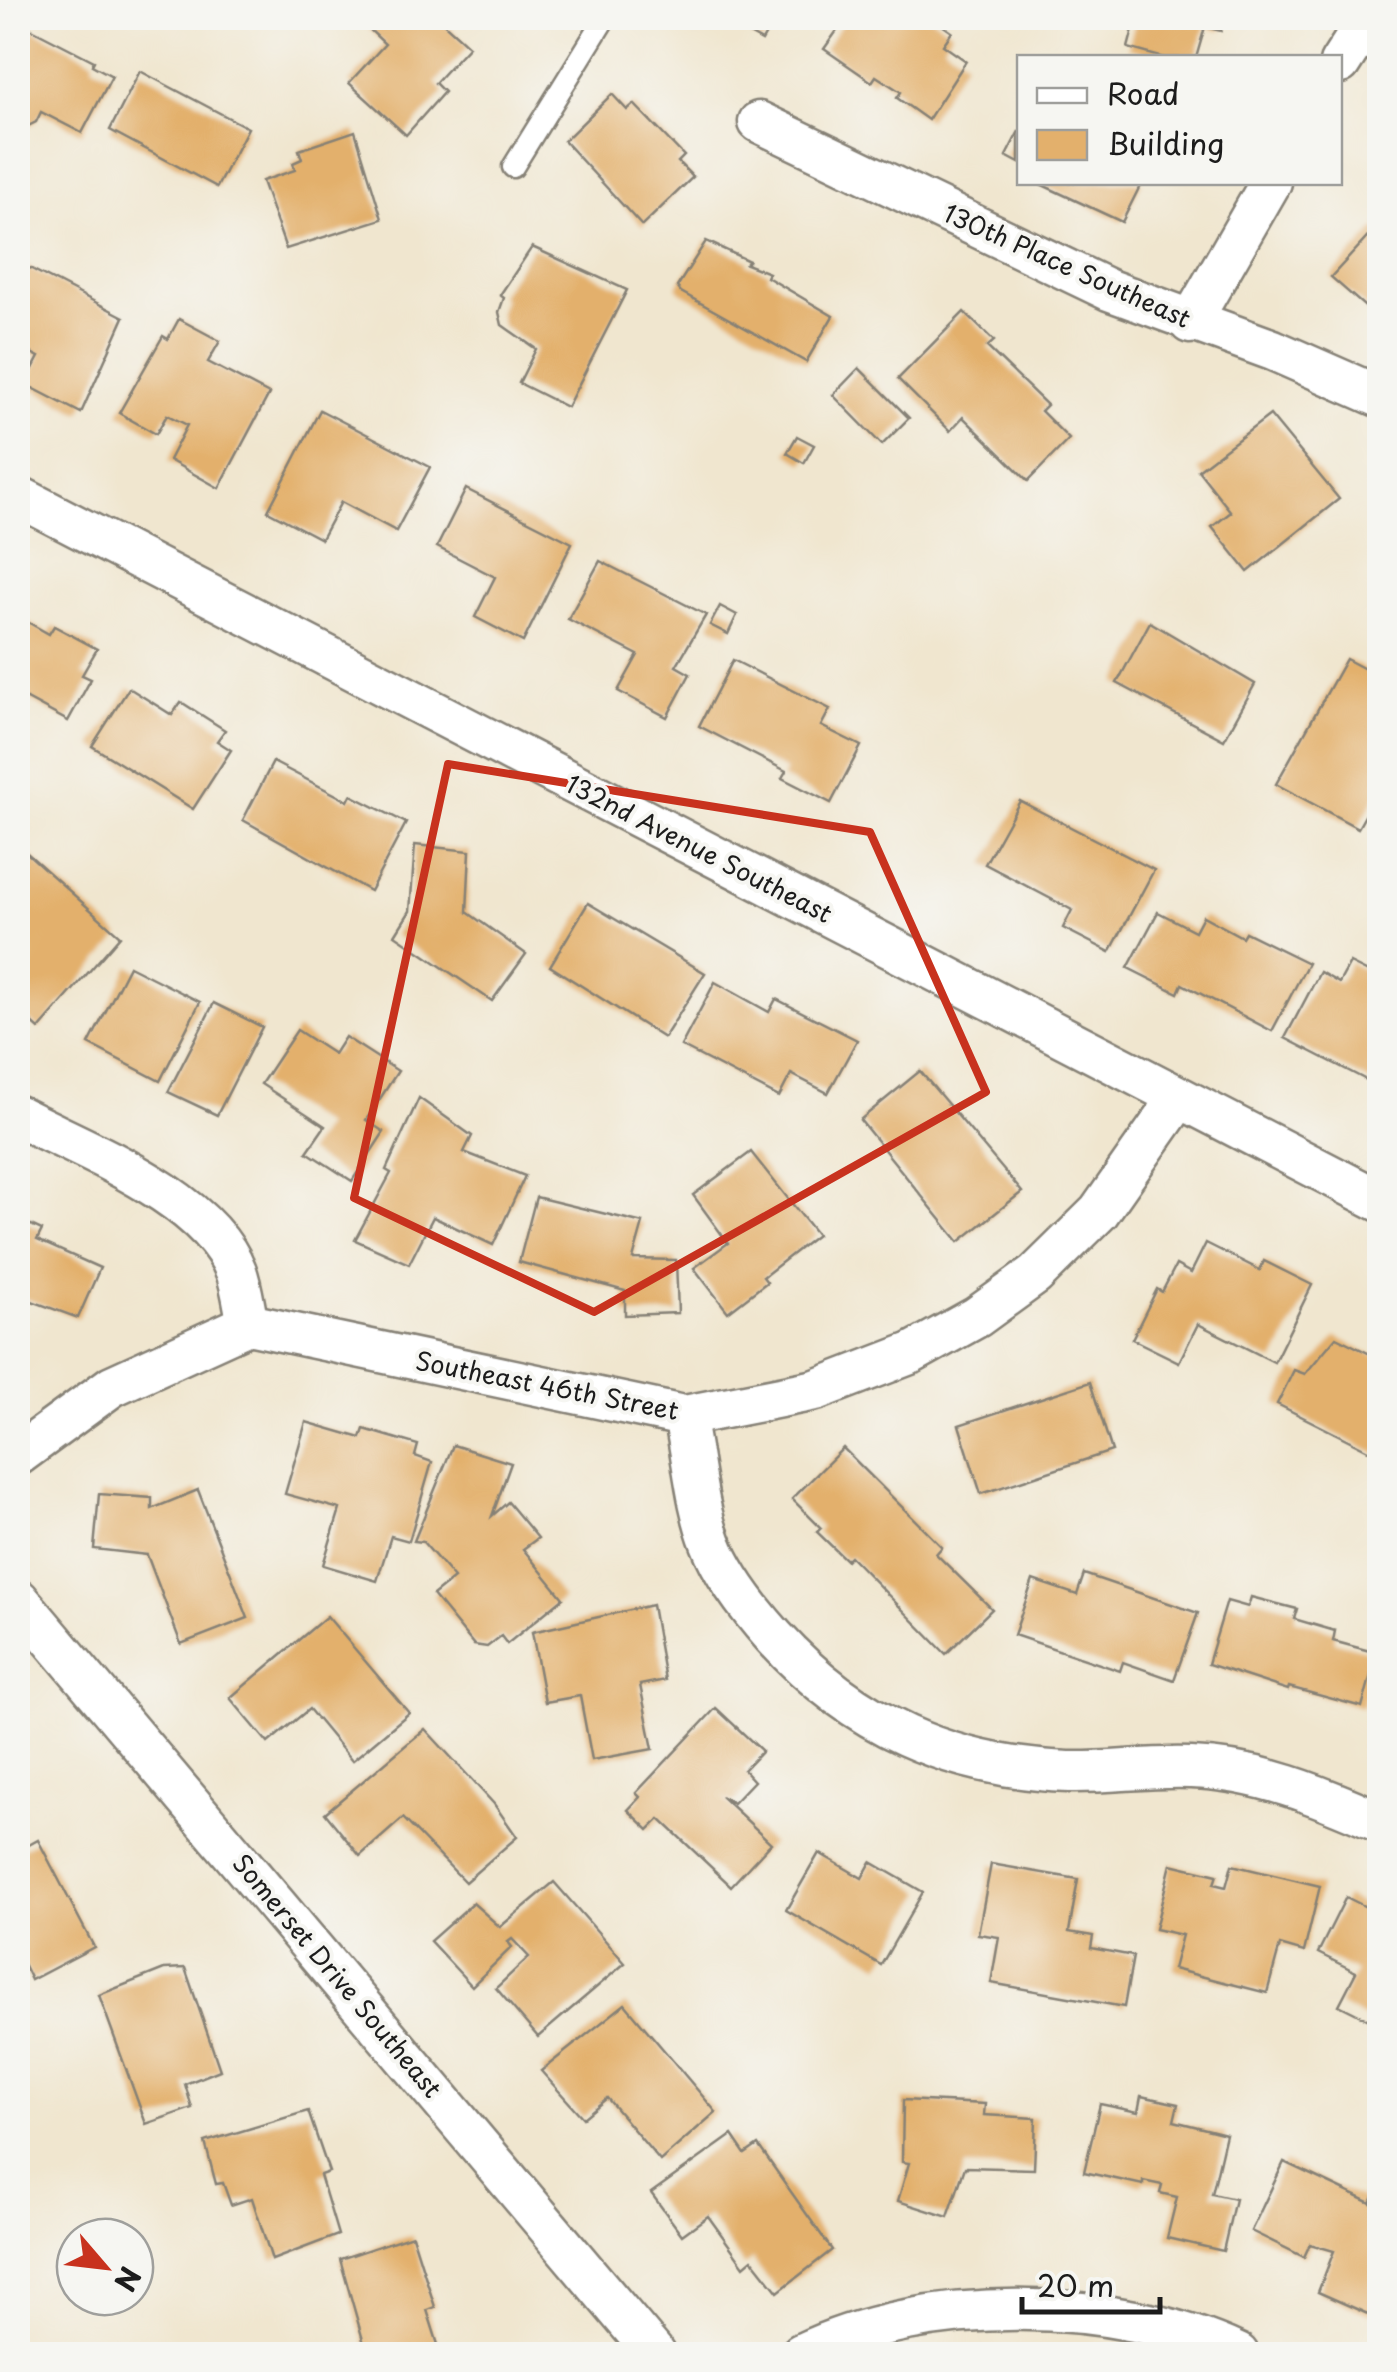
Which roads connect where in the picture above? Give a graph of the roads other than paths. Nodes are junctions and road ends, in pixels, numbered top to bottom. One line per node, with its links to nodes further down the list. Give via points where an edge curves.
1 (605, 18): 5 (lane)
2 (1369, 18): 3 (street)
3 (1342, 61)
4 (760, 122): 7 (street, 130th Place Southeast)
5 (513, 168)
6 (1269, 185): 7 (street)
7 (1190, 323): 8 (street, 130th Place Southeast, via 1273,350)
8 (1380, 398)
9 (18, 496): 10 (street, 132nd Avenue Southeast)
10 (1179, 1098): 12 (street, 132nd Avenue Southeast); 14 (street, Southeast 46th Street, via 1099,1212 1035,1275 977,1316 912,1353 816,1390)
11 (18, 1116): 13 (street, via 192,1212 236,1271)
12 (1380, 1201)
13 (248, 1324): 14 (street, Southeast 46th Street); 15 (street, via 112,1386)
14 (684, 1416): 17 (street, via 711,1543 750,1611 814,1680 881,1727 971,1760 1068,1772 1192,1768 1250,1774)
15 (18, 1455)
16 (18, 1599): 18 (street, Somerset Drive Southeast)
17 (1380, 1822)
18 (655, 2354)
19 (802, 2354): 20 (street, via 837,2337 1010,2308 1098,2314)
20 (1238, 2354)

